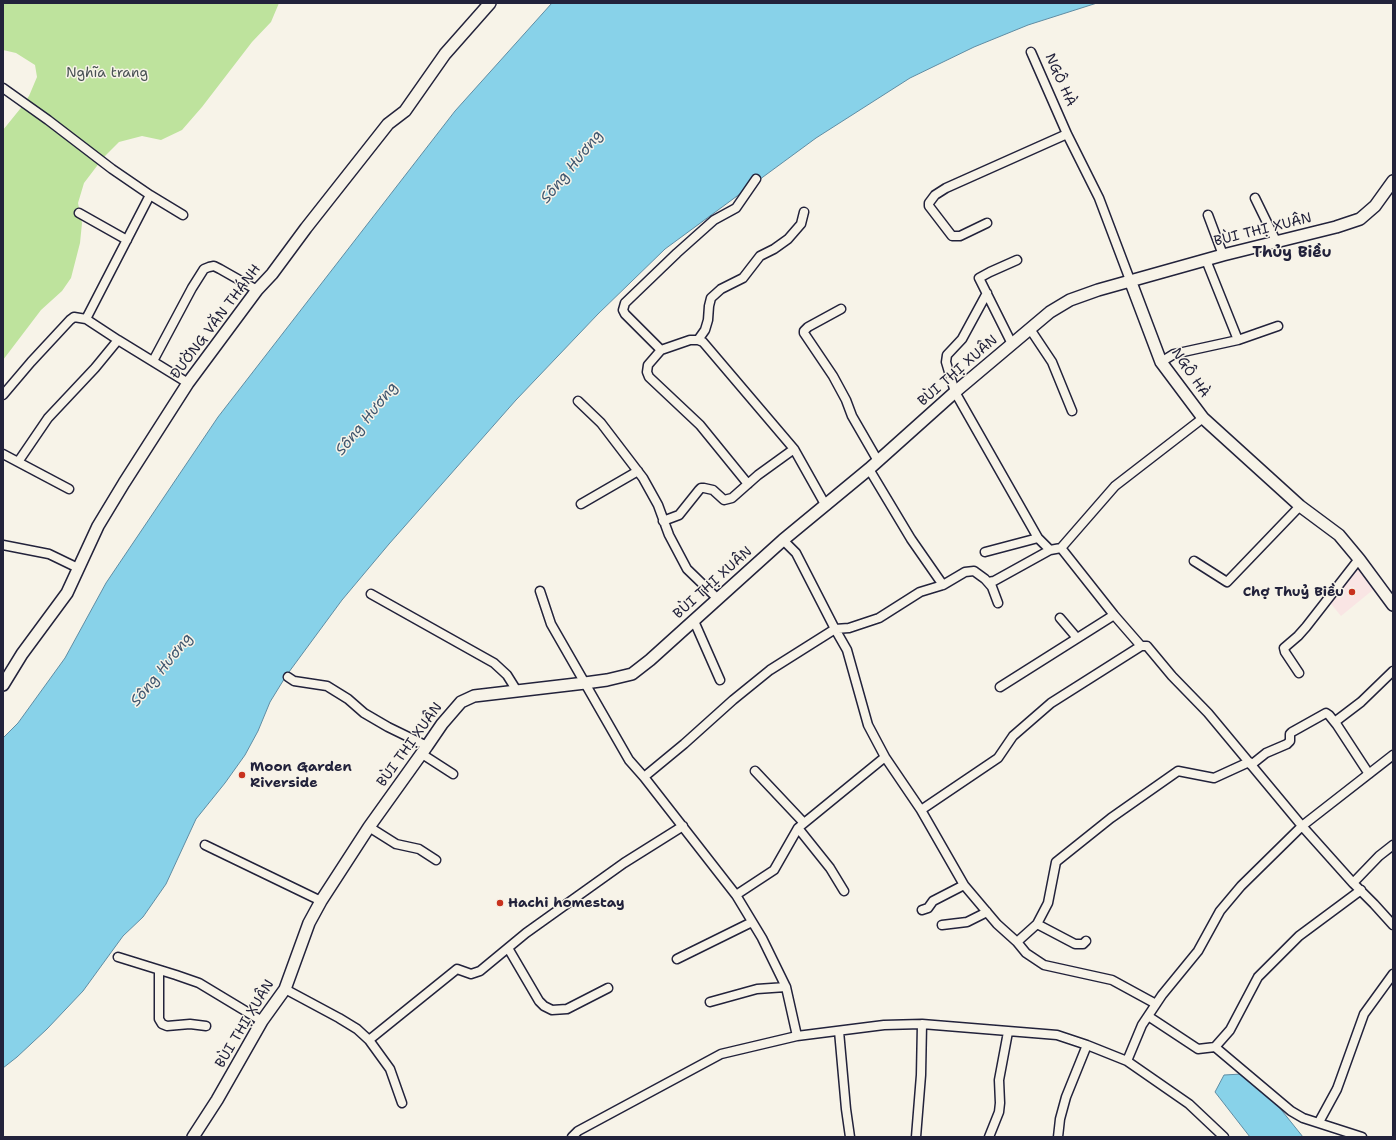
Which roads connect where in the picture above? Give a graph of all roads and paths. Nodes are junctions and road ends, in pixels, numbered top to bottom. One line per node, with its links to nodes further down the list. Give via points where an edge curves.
1 (490, 3): 20 (street, ĐƯỜNG VĂN THÁNH, via 444,54 405,111 388,124)
2 (1031, 52): 4 (street, NGÔ HÀ)
3 (3, 88): 7 (street)
4 (1067, 134): 13 (street, via 946,188 935,195 929,203 952,236 960,236); 19 (street, NGÔ HÀ, via 1099,198)
5 (756, 179): 30 (street, via 736,208 714,220 625,303 625,314)
6 (1393, 181): 15 (street, BÙI THỊ XUÂN, via 1375,206 1360,219 1336,228)
7 (150, 195): 12 (street); 14 (street)
8 (1255, 198): 15 (street)
9 (79, 212): 14 (street)
10 (804, 212): 27 (street, via 801,224 788,239 760,256 743,278 721,289 711,298 708,320)
11 (1208, 215): 16 (street)
12 (183, 216)
13 (987, 224)
14 (127, 240): 23 (street)
15 (1276, 241): 16 (street, BÙI THỊ XUÂN)
16 (1223, 255): 18 (street, BÙI THỊ XUÂN)
17 (1017, 260): 21 (street, via 980,277 979,280)
18 (1206, 260): 19 (street, BÙI THỊ XUÂN); 28 (street)
19 (1130, 280): 25 (street, BÙI THỊ XUÂN, via 1070,300); 32 (street, NGÔ HÀ)
20 (257, 290): 31 (street, via 214,266 204,269); 33 (street, ĐƯỜNG VĂN THÁNH)
21 (987, 292): 29 (street); 34 (street, via 962,339 947,354 946,362)
22 (841, 309): 41 (street, via 808,327 804,333 833,376)
23 (86, 319): 26 (street); 35 (street, via 74,317 70,320)
24 (1278, 326): 28 (street)
25 (1030, 328): 29 (street, BÙI THỊ XUÂN); 37 (street, via 1052,362)
26 (118, 340): 31 (street); 42 (street, via 48,418)
27 (698, 340): 30 (street, via 680,342); 39 (street, via 709,348)
28 (1238, 340): 32 (street, via 1174,354)
29 (1012, 344): 34 (street, BÙI THỊ XUÂN)
30 (661, 350): 45 (street, via 648,365 649,377 700,425)
31 (153, 361): 33 (street)
32 (1162, 362): 38 (street, NGÔ HÀ)
33 (188, 383): 59 (street, ĐƯỜNG VĂN THÁNH, via 98,526)
34 (955, 392): 41 (street, BÙI THỊ XUÂN); 51 (street)
35 (3, 395)
36 (578, 401): 44 (street, via 600,423)
37 (1072, 411)
38 (1202, 418): 49 (street, NGÔ HÀ); 54 (street, via 1115,486)
39 (794, 449): 45 (street); 48 (street)
40 (3, 454): 42 (street)
41 (878, 461): 43 (street, BÙI THỊ XUÂN)
42 (18, 462): 46 (street)
43 (869, 469): 48 (street, BÙI THỊ XUÂN); 61 (street, via 911,539)
44 (638, 471): 47 (street); 50 (street, via 652,491)
45 (748, 484): 50 (street, via 728,500 724,500 713,490 702,488 678,515)
46 (69, 488)
47 (580, 504)
48 (826, 506): 52 (street, BÙI THỊ XUÂN)
49 (1300, 506): 57 (street, NGÔ HÀ, via 1339,535); 58 (street, via 1227,582)
50 (663, 520): 64 (street, via 687,569)
51 (1038, 538): 55 (street); 56 (street)
52 (783, 540): 64 (street, BÙI THỊ XUÂN); 70 (street, via 796,553)
53 (3, 545): 59 (street, via 49,554)
54 (1061, 548): 55 (street); 67 (street)
55 (1050, 550): 60 (street)
56 (985, 552)
57 (1359, 559): 66 (street, NGÔ HÀ); 74 (street, via 1306,627 1284,648 1284,652)
58 (1194, 561)
59 (78, 568): 78 (street, ĐƯỜNG VĂN THÁNH, via 67,593)
60 (988, 582): 61 (street, via 974,571 965,572); 65 (street)
61 (943, 585): 70 (street, via 920,592 878,618 849,628)
62 (540, 591): 77 (street, via 551,624)
63 (370, 594): 80 (street, via 494,663 507,675)
64 (718, 599): 69 (street, BÙI THỊ XUÂN)
65 (998, 603)
66 (1393, 605)
67 (1114, 615): 71 (street); 72 (street)
68 (1060, 618): 71 (street)
69 (694, 621): 76 (street); 77 (street, BÙI THỊ XUÂN, via 632,674)
70 (835, 629): 84 (street, via 847,650 868,724); 89 (street, via 770,670)
71 (1077, 638): 79 (street)
72 (1141, 646): 85 (street, via 1147,646); 90 (street, via 1051,703 1013,736 998,758)
73 (1393, 671): 81 (street, via 1361,702 1338,718)
74 (1299, 673)
75 (288, 677): 82 (street, via 294,681 327,686 364,713)
76 (720, 680)
77 (585, 683): 80 (street, BÙI THỊ XUÂN); 89 (street, via 629,760)
78 (3, 684)
79 (1000, 687)
80 (517, 691): 82 (street, BÙI THỊ XUÂN, via 474,696 461,702)
81 (1337, 725): 85 (street, via 1326,713 1292,732 1287,744); 88 (street)
82 (425, 750): 87 (street); 94 (street, BÙI THỊ XUÂN)
83 (1393, 755): 88 (street)
84 (885, 757): 90 (street); 91 (street)
85 (1250, 763): 93 (street); 107 (street, via 1214,778 1178,771 1111,818 1056,862 1048,904)
86 (755, 771): 91 (street)
87 (453, 774)
88 (1369, 774): 93 (street)
89 (644, 776): 92 (street)
90 (921, 810): 99 (street)
91 (801, 825): 101 (street); 102 (street, via 774,870)
92 (683, 826): 102 (street); 112 (street, via 624,863)
93 (1302, 826): 98 (street); 121 (street, via 1220,911 1198,951)
94 (369, 827): 97 (street, via 396,844 419,849); 103 (street, BÙI THỊ XUÂN)
95 (205, 845): 103 (street)
96 (1393, 845): 98 (street)
97 (436, 860)
98 (1353, 884): 100 (street)
99 (964, 885): 104 (street, via 933,901 928,908); 105 (street)
100 (1361, 890): 109 (street); 131 (street, via 1299,936 1258,977 1230,1030)
101 (844, 891)
102 (736, 895): 106 (street)
103 (321, 901): 118 (street, BÙI THỊ XUÂN, via 309,923)
104 (922, 910)
105 (987, 912): 108 (street, via 967,922); 111 (street)
106 (752, 922): 114 (street); 117 (street)
107 (1037, 924): 110 (street, via 1075,944 1083,944); 111 (street)
108 (942, 925)
109 (1393, 925)
110 (1086, 941)
111 (1017, 942): 121 (street, via 1026,953 1044,965 1112,980)
112 (508, 948): 119 (street, via 539,1001 552,1010 567,1009); 129 (street, via 480,971 471,974 457,969)
113 (118, 957): 115 (street)
114 (678, 959)
115 (159, 970): 123 (street, via 199,983); 125 (street, via 159,1019 162,1024)
116 (1393, 974): 134 (street, via 1364,1014 1337,1089)
117 (786, 987): 120 (street, via 757,989); 128 (street)
118 (285, 988): 123 (street, BÙI THỊ XUÂN); 129 (street, via 357,1029)
119 (608, 988)
120 (710, 1002)
121 (1156, 1004): 122 (street)
122 (1148, 1016): 131 (street, via 1198,1050); 132 (street)
123 (262, 1021): 135 (street, BÙI THỊ XUÂN)
124 (922, 1024): 126 (street, via 884,1025); 127 (street); 138 (street)
125 (206, 1026)
126 (840, 1031): 128 (street); 137 (street)
127 (1008, 1032): 130 (street, via 1057,1035); 139 (street, via 999,1080 999,1112)
128 (797, 1036): 136 (street, via 721,1054 578,1131)
129 (369, 1040): 133 (street, via 390,1069)
130 (1087, 1045): 132 (street); 140 (street, via 1066,1097)
131 (1215, 1047): 134 (street, via 1291,1111 1303,1118)
132 (1127, 1060): 141 (street, via 1189,1104)
133 (402, 1103)
134 (1319, 1122): 142 (street)
135 (193, 1137)
136 (572, 1137)
137 (850, 1137)
138 (916, 1137)
139 (989, 1137)
140 (1058, 1137)
141 (1224, 1137)
142 (1362, 1137)

